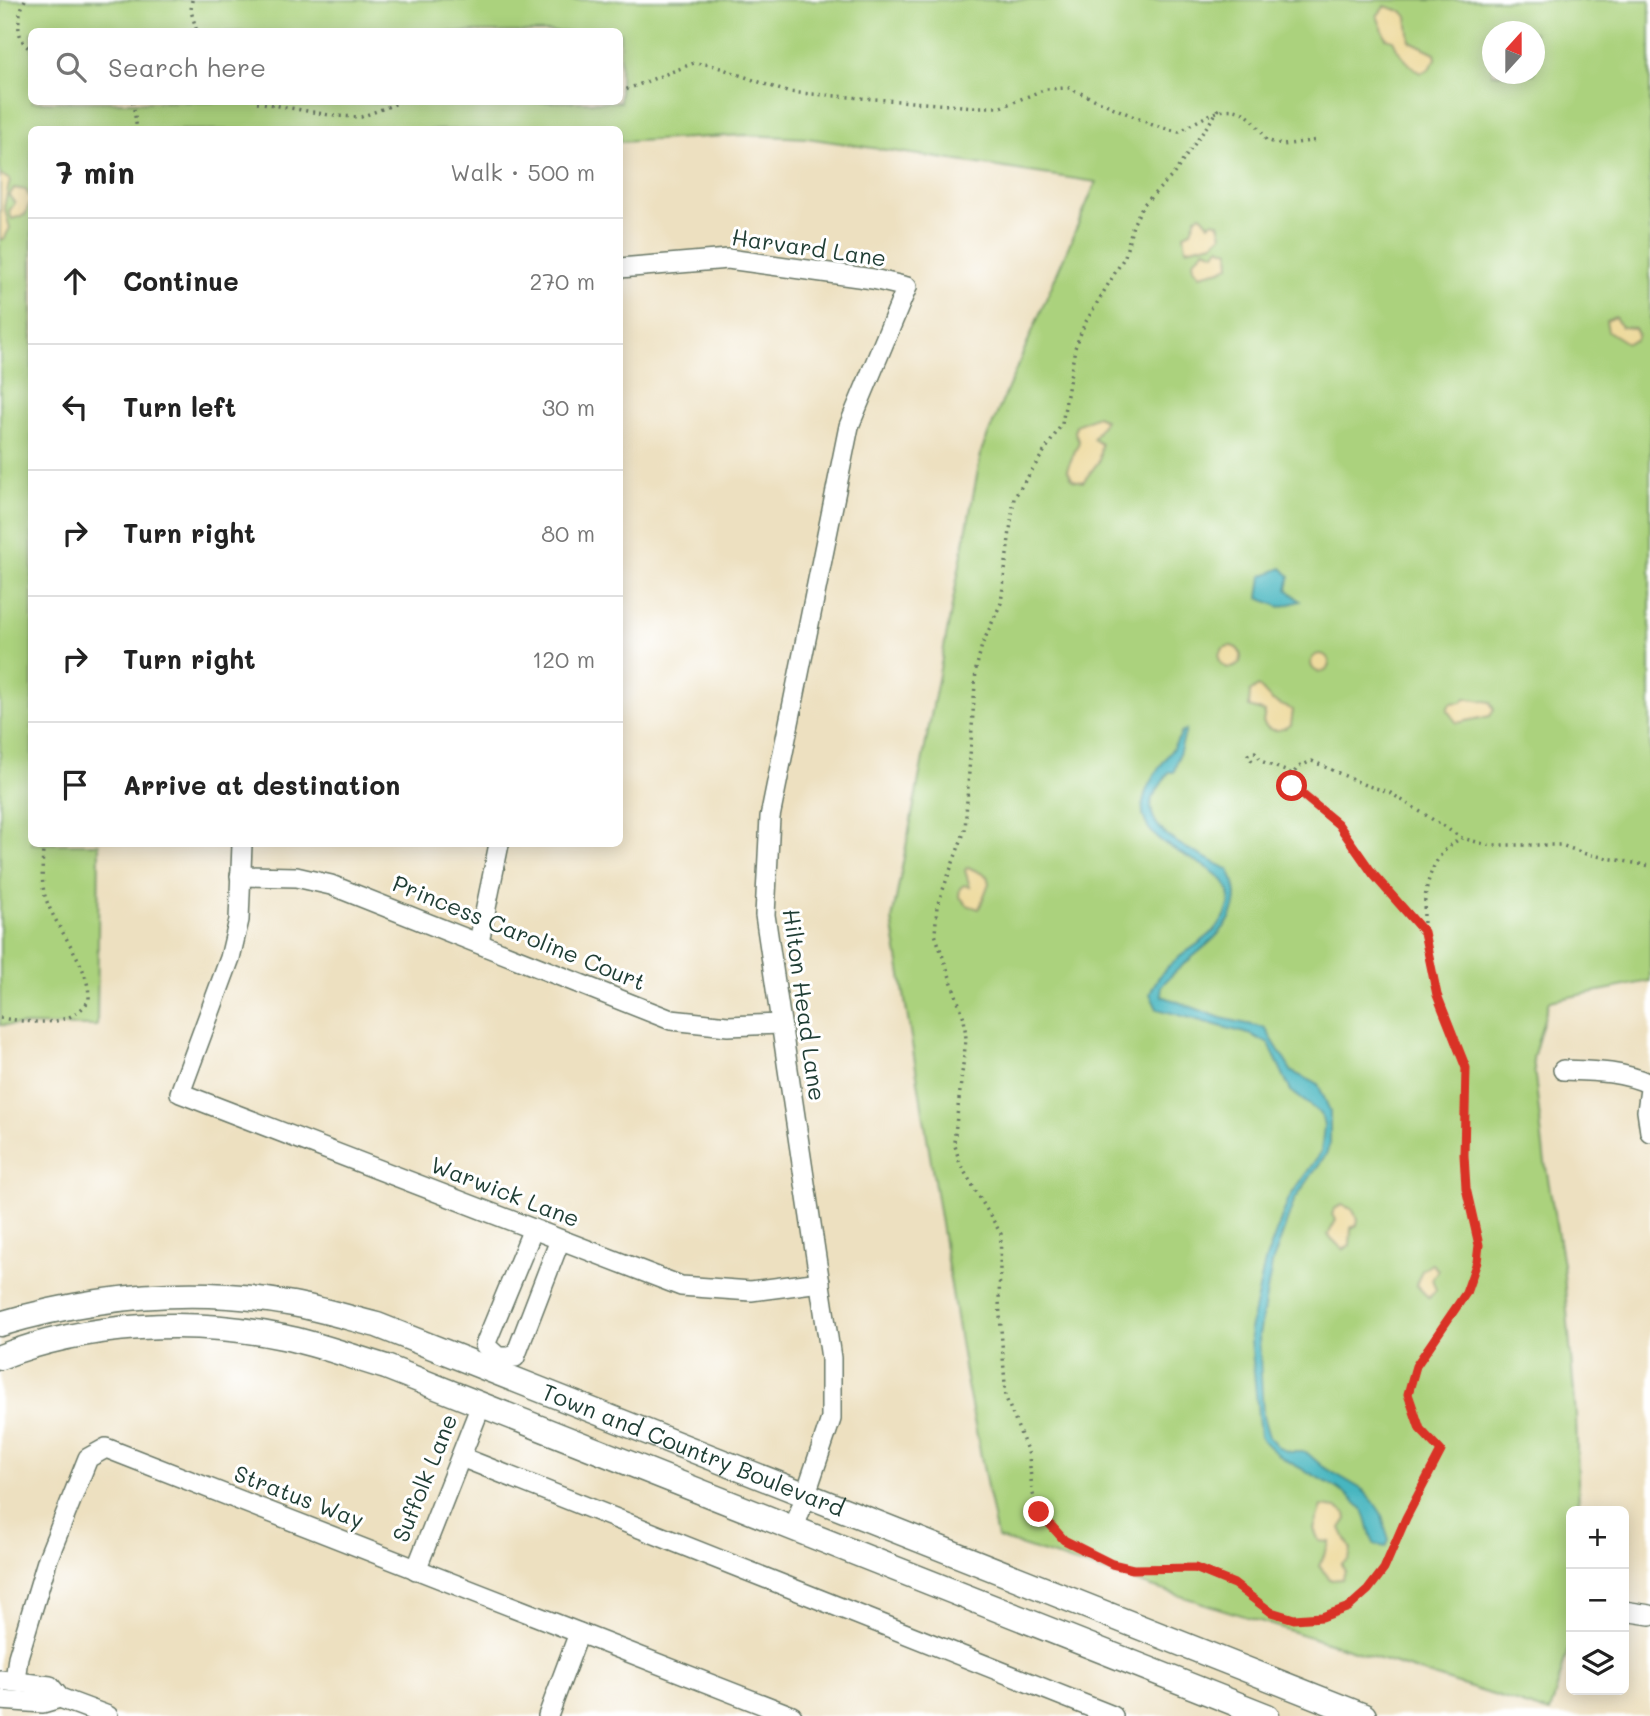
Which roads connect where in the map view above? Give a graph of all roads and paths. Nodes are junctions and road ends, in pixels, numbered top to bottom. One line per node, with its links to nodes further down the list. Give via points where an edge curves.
1 (25, 0): 4 (path, via 17,27)
2 (192, 0): 3 (path)
3 (196, 28)
4 (28, 48)
5 (623, 91): 9 (path, via 694,63 787,92 974,107 1001,107 1046,89 1069,88 1179,132)
6 (134, 105): 10 (path)
7 (274, 105): 8 (path, via 361,117)
8 (392, 105)
9 (1219, 109): 11 (path, via 1241,110 1257,123 1266,140 1283,145); 22 (path, via 1201,139 1143,205 1125,256 1075,348 1062,424 1014,499 1001,603 976,669 965,830 937,906 935,934 959,1000 966,1039 954,1142 960,1164 1001,1234 999,1301 1006,1398 1029,1455 1039,1512 1080,1551 1133,1569 1195,1568 1234,1584 1271,1612 1294,1619 1322,1617 1349,1607 1384,1569 1441,1451 1420,1429 1408,1394 1411,1380 1431,1341 1466,1293 1479,1245 1466,1188 1466,1068 1437,995)
10 (137, 126)
11 (1318, 139)
12 (623, 268): 13 (street, Harvard Lane, via 728,259)
13 (907, 287): 25 (street, Hilton Head Lane, via 849,426 770,817 765,915)
14 (1252, 761): 15 (path, via 1248,755 1255,752 1261,761)
15 (1293, 774): 16 (path, via 1312,761 1388,792); 22 (path, via 1292,786 1338,824 1373,874)
16 (1462, 838): 20 (path, via 1488,845 1561,845); 22 (path, via 1446,845 1432,869 1424,904)
17 (43, 847): 24 (path, via 44,895 86,974 89,1000 69,1019)
18 (242, 847): 21 (street)
19 (498, 847): 23 (street)
20 (1650, 866)
21 (240, 876): 23 (street, Princess Caroline Court, via 296,877 331,885); 29 (street, Warwick Lane, via 239,920 230,958 180,1093)
22 (1424, 932)
23 (479, 942): 25 (street, Princess Caroline Court, via 671,1020 727,1026)
24 (0, 1018)
25 (781, 1024): 31 (street, Hilton Head Lane)
26 (1563, 1070): 27 (street, via 1603,1071 1637,1078)
27 (1650, 1087): 28 (street)
28 (1650, 1132)
29 (533, 1229): 30 (street, Warwick Lane); 37 (street, via 485,1345)
30 (560, 1240): 31 (street, Warwick Lane, via 681,1286 751,1291); 37 (street, via 516,1357)
31 (820, 1282): 41 (street, Hilton Head Lane, via 831,1358 831,1419)
32 (193, 1295): 33 (main road, Town and Country Boulevard, via 95,1300); 34 (main road); 35 (main road, Town and Country Boulevard, via 293,1304 377,1325)
33 (0, 1324)
34 (194, 1325): 36 (main road, Town and Country Boulevard, via 85,1335); 38 (main road, Town and Country Boulevard, via 285,1337)
35 (454, 1356): 37 (main road, Town and Country Boulevard); 38 (main road)
36 (0, 1357)
37 (496, 1364): 41 (main road, Town and Country Boulevard)
38 (441, 1389): 39 (main road, Town and Country Boulevard)
39 (481, 1405): 40 (street, Suffolk Lane); 42 (main road, Town and Country Boulevard)
40 (461, 1457): 43 (street, Suffolk Lane); 53 (street)
41 (805, 1497): 42 (street, Hilton Head Lane); 55 (main road, Town and Country Boulevard)
42 (794, 1529): 54 (main road, Town and Country Boulevard)
43 (416, 1570): 46 (street, Stratus Way); 47 (street, Stratus Way, via 106,1448 88,1458 48,1558)
44 (1629, 1612): 45 (street)
45 (1650, 1615)
46 (579, 1633): 51 (street); 52 (street, Stratus Way)
47 (8, 1681): 48 (street, via 50,1686)
48 (60, 1698): 49 (street, via 43,1703); 50 (street)
49 (0, 1700)
50 (107, 1716)
51 (548, 1716)
52 (792, 1716)
53 (1113, 1716)
54 (1267, 1716)
55 (1364, 1716)

